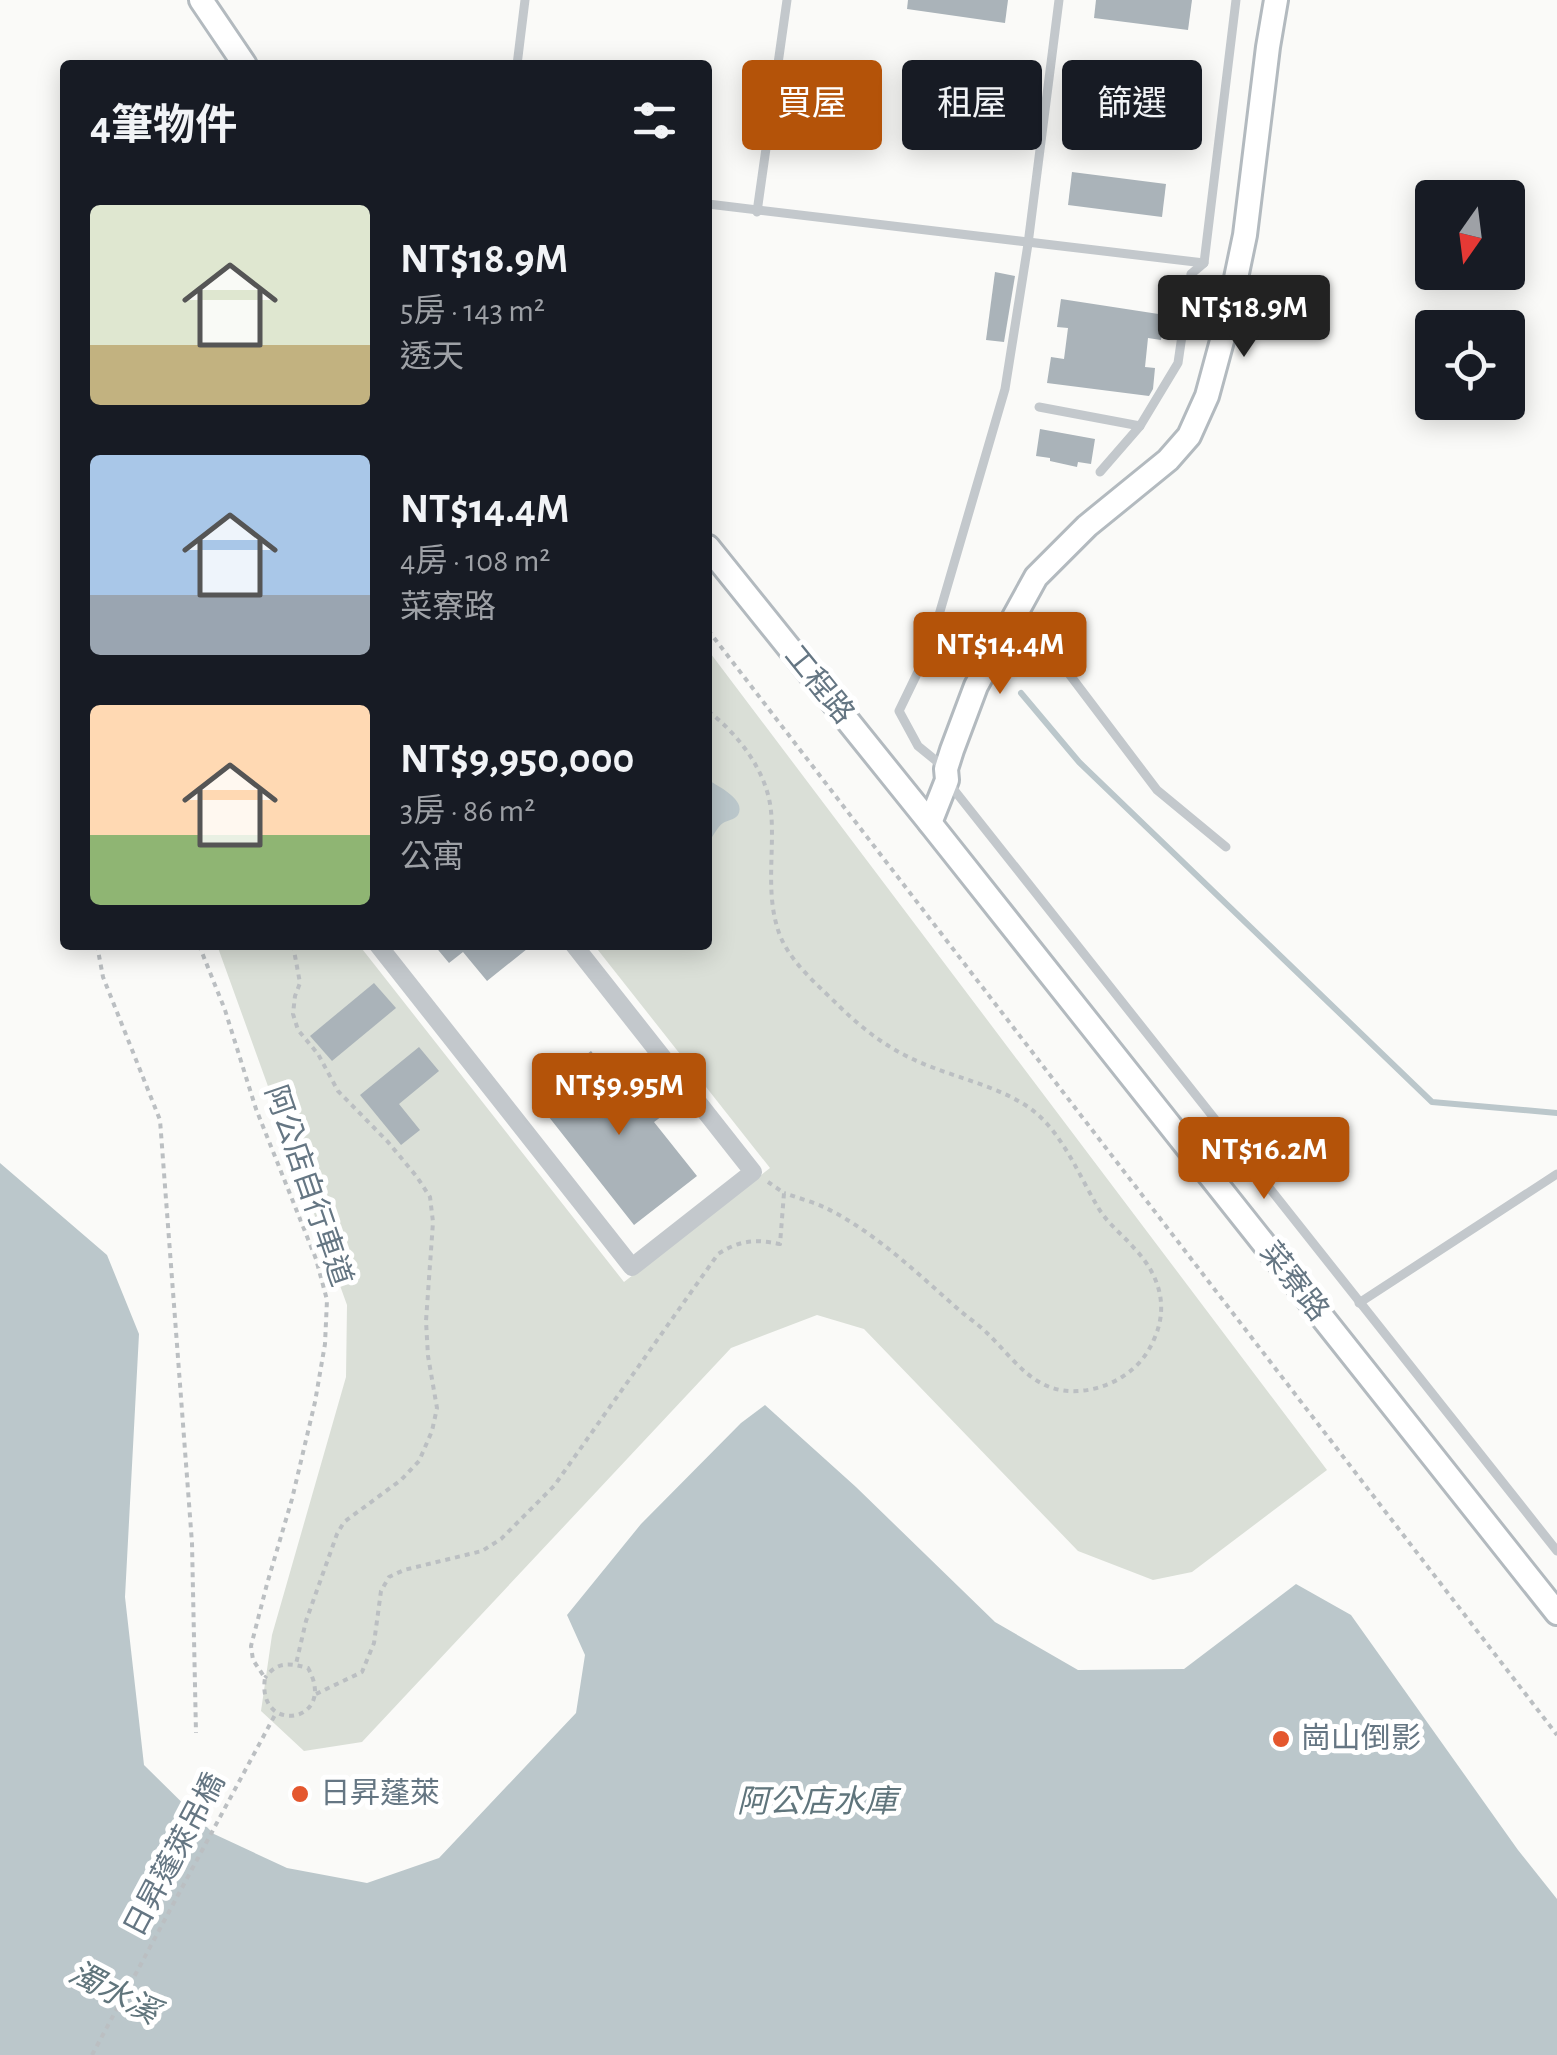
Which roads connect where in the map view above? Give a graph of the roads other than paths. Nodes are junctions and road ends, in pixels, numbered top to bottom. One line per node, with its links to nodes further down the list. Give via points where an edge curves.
1 (201, 0): 7 (street)
2 (525, 0): 8 (lane)
3 (787, 0): 10 (lane)
4 (1059, 0): 11 (lane)
5 (1236, 0): 12 (lane)
6 (1276, 0): 17 (street, via 1246,234 1207,396 1168,460 1036,577)
7 (241, 60)
8 (518, 60)
9 (712, 205): 10 (lane)
10 (757, 212): 11 (lane)
11 (1028, 244): 12 (lane); 18 (lane, via 1005,389 929,649 899,711 918,746)
12 (1204, 262): 14 (lane, via 1191,274 1178,363)
13 (1039, 408): 14 (lane)
14 (1140, 426): 15 (lane)
15 (1100, 472)
16 (712, 552): 19 (street, 工程路)
17 (1007, 627): 18 (street, via 976,686); 20 (lane, via 1054,654 1157,790)
18 (948, 766): 19 (street); 24 (lane)
19 (930, 823): 26 (street, 菜寮路)
20 (1226, 847)
21 (382, 950): 22 (street, via 632,1268 753,1172)
22 (578, 950)
23 (1557, 1174): 24 (lane)
24 (1359, 1303): 25 (lane)
25 (1557, 1551)
26 (1557, 1613)

